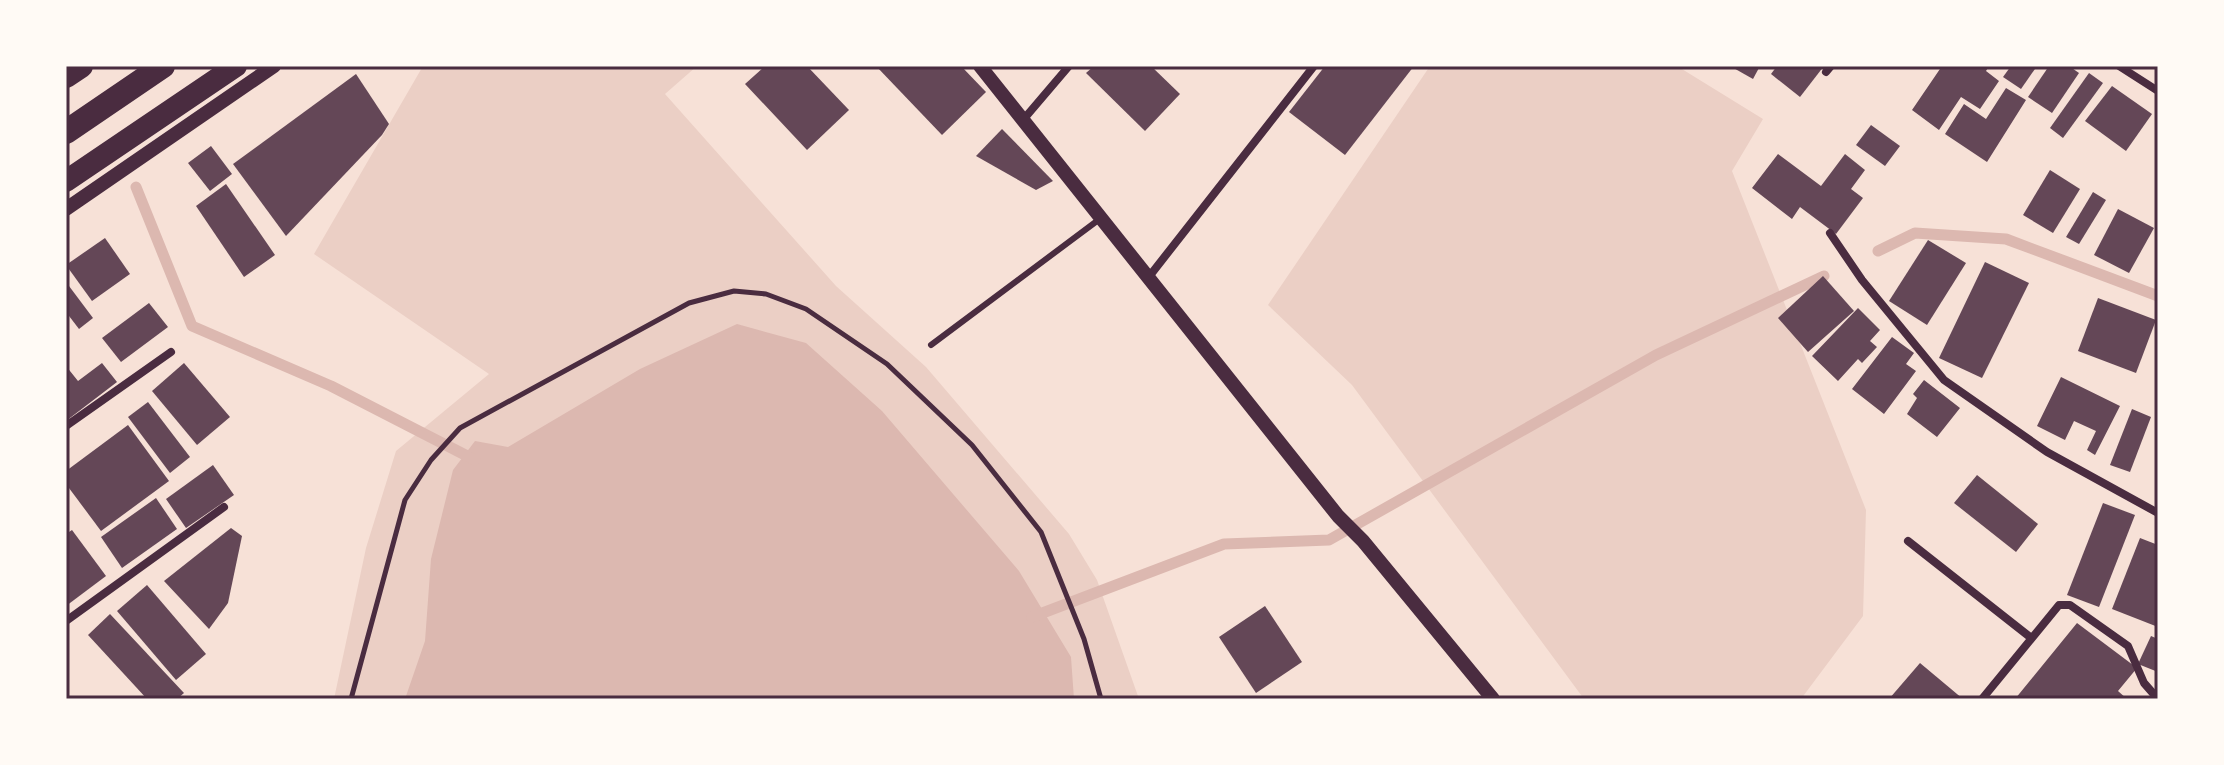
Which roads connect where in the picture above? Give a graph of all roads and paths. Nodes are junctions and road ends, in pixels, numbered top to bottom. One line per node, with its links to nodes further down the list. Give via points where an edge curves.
1 (81, 66): 9 (highway)
2 (163, 66): 12 (highway)
3 (236, 66): 13 (highway)
4 (274, 66): 14 (street)
5 (980, 66): 11 (street)
6 (1069, 66): 11 (street)
7 (1314, 66): 17 (street)
8 (2119, 66): 10 (street)
9 (66, 76)
10 (2158, 91)
11 (1023, 120): 15 (street)
12 (66, 132)
13 (66, 181)
14 (66, 209)
15 (1101, 218): 17 (street); 18 (lane)
16 (1830, 233): 22 (street, via 1944,380 2047,452)
17 (1148, 278): 28 (street)
18 (931, 345)
19 (171, 352): 20 (street)
20 (66, 426)
21 (224, 507): 24 (street)
22 (2158, 513)
23 (1908, 541): 25 (street)
24 (66, 621)
25 (2030, 637): 29 (street); 30 (street, via 2059,605 2070,605 2128,646 2144,683)
26 (351, 699): 27 (path, via 405,500 460,428 689,303 734,291 766,294 806,309 887,364 972,445 1041,532)
27 (1101, 699)
28 (1493, 699)
29 (1982, 699)
30 (2158, 699)

